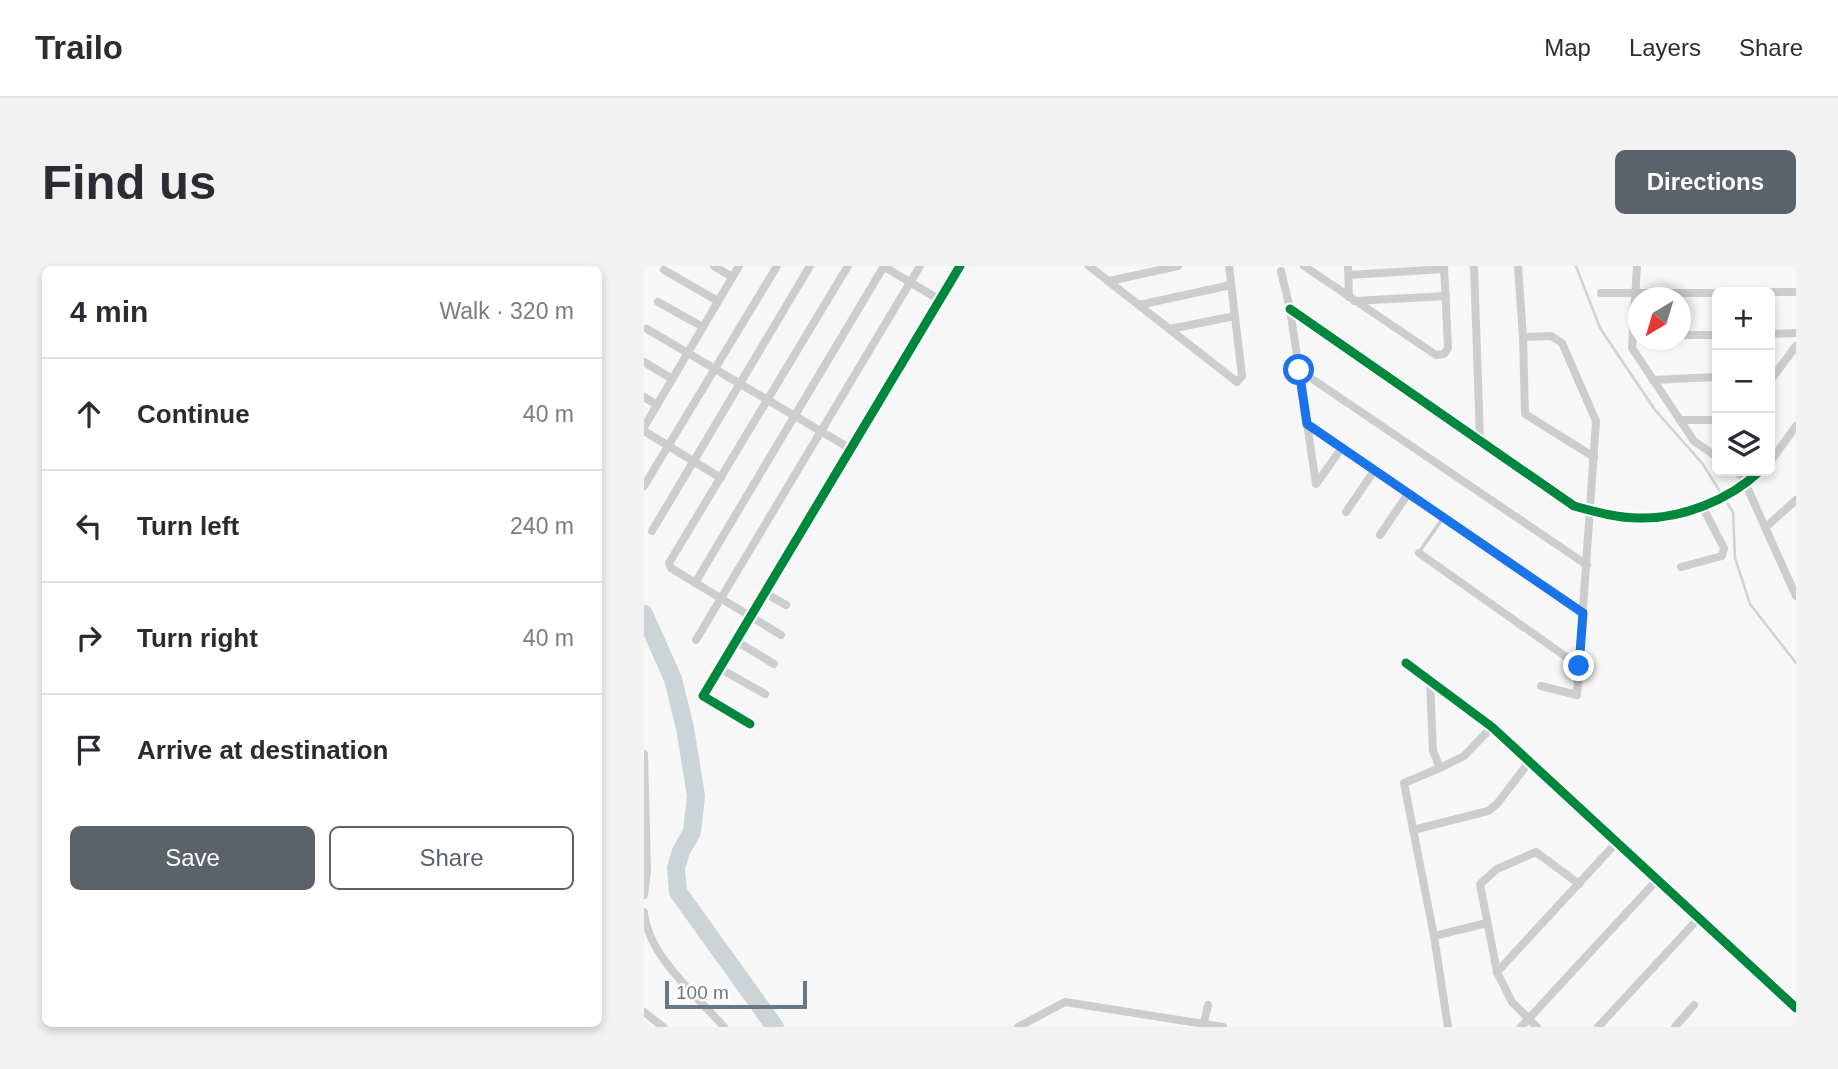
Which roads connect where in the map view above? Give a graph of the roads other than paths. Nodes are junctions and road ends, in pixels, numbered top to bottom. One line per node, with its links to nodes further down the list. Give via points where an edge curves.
1 (714, 266): 20 (street)
2 (739, 266): 20 (street)
3 (777, 266): 51 (street)
4 (810, 266): 57 (street)
5 (848, 266): 59 (street)
6 (884, 266): 22 (street); 61 (street)
7 (920, 266): 22 (street)
8 (960, 266): 33 (street)
9 (1089, 266): 21 (street)
10 (1178, 266): 21 (street)
11 (1229, 266): 23 (street)
12 (1304, 266): 32 (street)
13 (1474, 266): 68 (street)
14 (1518, 266): 46 (street)
15 (1637, 266): 24 (street)
16 (1444, 267): 18 (street); 31 (street)
17 (664, 270): 34 (street)
18 (1348, 270): 32 (street)
19 (1281, 271): 37 (street)
20 (732, 277): 34 (street)
21 (1109, 281): 36 (street)
22 (910, 282): 33 (street); 67 (street)
23 (1231, 285): 36 (street); 38 (street)
24 (1636, 287)
25 (1775, 292): 26 (street)
26 (1796, 292)
27 (1601, 293): 30 (street)
28 (1691, 293): 29 (street)
29 (1712, 293)
30 (1628, 294)
31 (1446, 296): 32 (street); 32 (street, via 1448,348 1440,355 1430,353)
32 (1352, 299)
33 (940, 300): 70 (street)
34 (718, 301): 39 (street)
35 (658, 302): 39 (street)
36 (1139, 305): 41 (street)
37 (1290, 309): 52 (street); 68 (street)
38 (1235, 316): 41 (street); 41 (street, via 1242,376 1237,382)
39 (703, 327): 49 (street)
40 (647, 329): 49 (street)
41 (1170, 330)
42 (1796, 333): 43 (street)
43 (1775, 334)
44 (1691, 335): 45 (street)
45 (1712, 335)
46 (1523, 337): 74 (street, via 1525,414); 74 (street, via 1551,336 1562,343 1596,421)
47 (1796, 346): 53 (street)
48 (1633, 350): 56 (street)
49 (688, 352): 51 (street); 55 (street)
50 (644, 362): 55 (street)
51 (716, 368): 57 (street); 69 (street)
52 (1299, 370): 64 (street); 92 (street)
53 (1775, 372)
54 (1712, 377): 56 (street)
55 (673, 379): 60 (street)
56 (1653, 380): 62 (street)
57 (740, 383): 59 (street); 75 (street)
58 (644, 397): 60 (street)
59 (768, 399): 61 (street); 79 (street)
60 (657, 405): 66 (street)
61 (795, 415): 67 (street); 94 (street)
62 (1680, 420): 63 (street); 72 (street, via 1694,440)
63 (1712, 420)
64 (1307, 424): 71 (street); 71 (street, via 1316,484)
65 (1796, 426): 73 (street)
66 (644, 429): 69 (street)
67 (822, 431): 70 (street); 97 (street)
68 (1480, 439): 85 (street, via 1574,506)
69 (669, 446): 75 (street); 81 (street)
70 (851, 449): 95 (street)
71 (1341, 449): 76 (street)
72 (1712, 451)
73 (1775, 454)
74 (1594, 457): 85 (street)
75 (693, 461): 79 (street); 89 (street)
76 (1374, 471): 82 (street); 86 (street)
77 (1742, 476): 80 (street)
78 (1755, 476): 80 (street)
79 (721, 478): 94 (street, via 669,563)
80 (1745, 485): 84 (street); 88 (street)
81 (644, 486)
82 (1408, 494): 87 (street); 90 (street)
83 (1796, 500): 88 (street)
84 (1705, 506): 85 (street, via 1640,519); 93 (street, via 1724,548 1722,556)
85 (1591, 511): 92 (street)
86 (1346, 512)
87 (1443, 518): 91 (lane); 99 (street)
88 (1766, 527): 96 (street)
89 (652, 531)
90 (1380, 535)
91 (1419, 553): 106 (street)
92 (1587, 565): 99 (street)
93 (1681, 567)
94 (695, 583): 97 (street)
95 (765, 593): 98 (street); 100 (street)
96 (1796, 596)
97 (722, 599): 100 (street); 102 (street)
98 (786, 605)
99 (1583, 613): 106 (street)
100 (750, 616): 101 (street); 103 (street)
101 (781, 635)
102 (696, 640)
103 (736, 641): 105 (street); 107 (street)
104 (1406, 663): 108 (street)
105 (774, 664)
106 (1579, 666): 109 (street, via 1577,695)
107 (719, 668): 110 (street); 111 (street, via 703,696)
108 (1430, 682): 112 (street); 115 (street, via 1433,751)
109 (1541, 686)
110 (765, 694)
111 (750, 724)
112 (1492, 727): 114 (street); 115 (street, via 1464,756)
113 (644, 757): 118 (street)
114 (1529, 762): 116 (street, via 1488,811); 117 (street)
115 (1440, 768): 116 (street, via 1404,783)
116 (1413, 830): 125 (street)
117 (1618, 842): 119 (street); 120 (street)
118 (645, 870): 121 (street)
119 (1657, 880): 123 (street); 133 (street)
120 (1579, 884): 124 (street, via 1536,852 1502,866 1480,884); 128 (street)
121 (644, 895)
122 (644, 912): 127 (street)
123 (1698, 919): 131 (street); 142 (street)
124 (1487, 923): 125 (street); 128 (street)
125 (1434, 936): 139 (street)
126 (644, 942): 127 (street)
127 (657, 953): 136 (street)
128 (1497, 972): 133 (street, via 1509,997)
129 (1208, 1005): 134 (street)
130 (1694, 1005): 143 (street)
131 (1796, 1008)
132 (644, 1012): 135 (street)
133 (1529, 1020): 140 (street); 141 (street)
134 (1204, 1025): 137 (street, via 1065,1002); 138 (street)
135 (663, 1027)
136 (724, 1027)
137 (1018, 1027)
138 (1223, 1027)
139 (1448, 1027)
140 (1521, 1027)
141 (1537, 1027)
142 (1598, 1027)
143 (1675, 1027)

